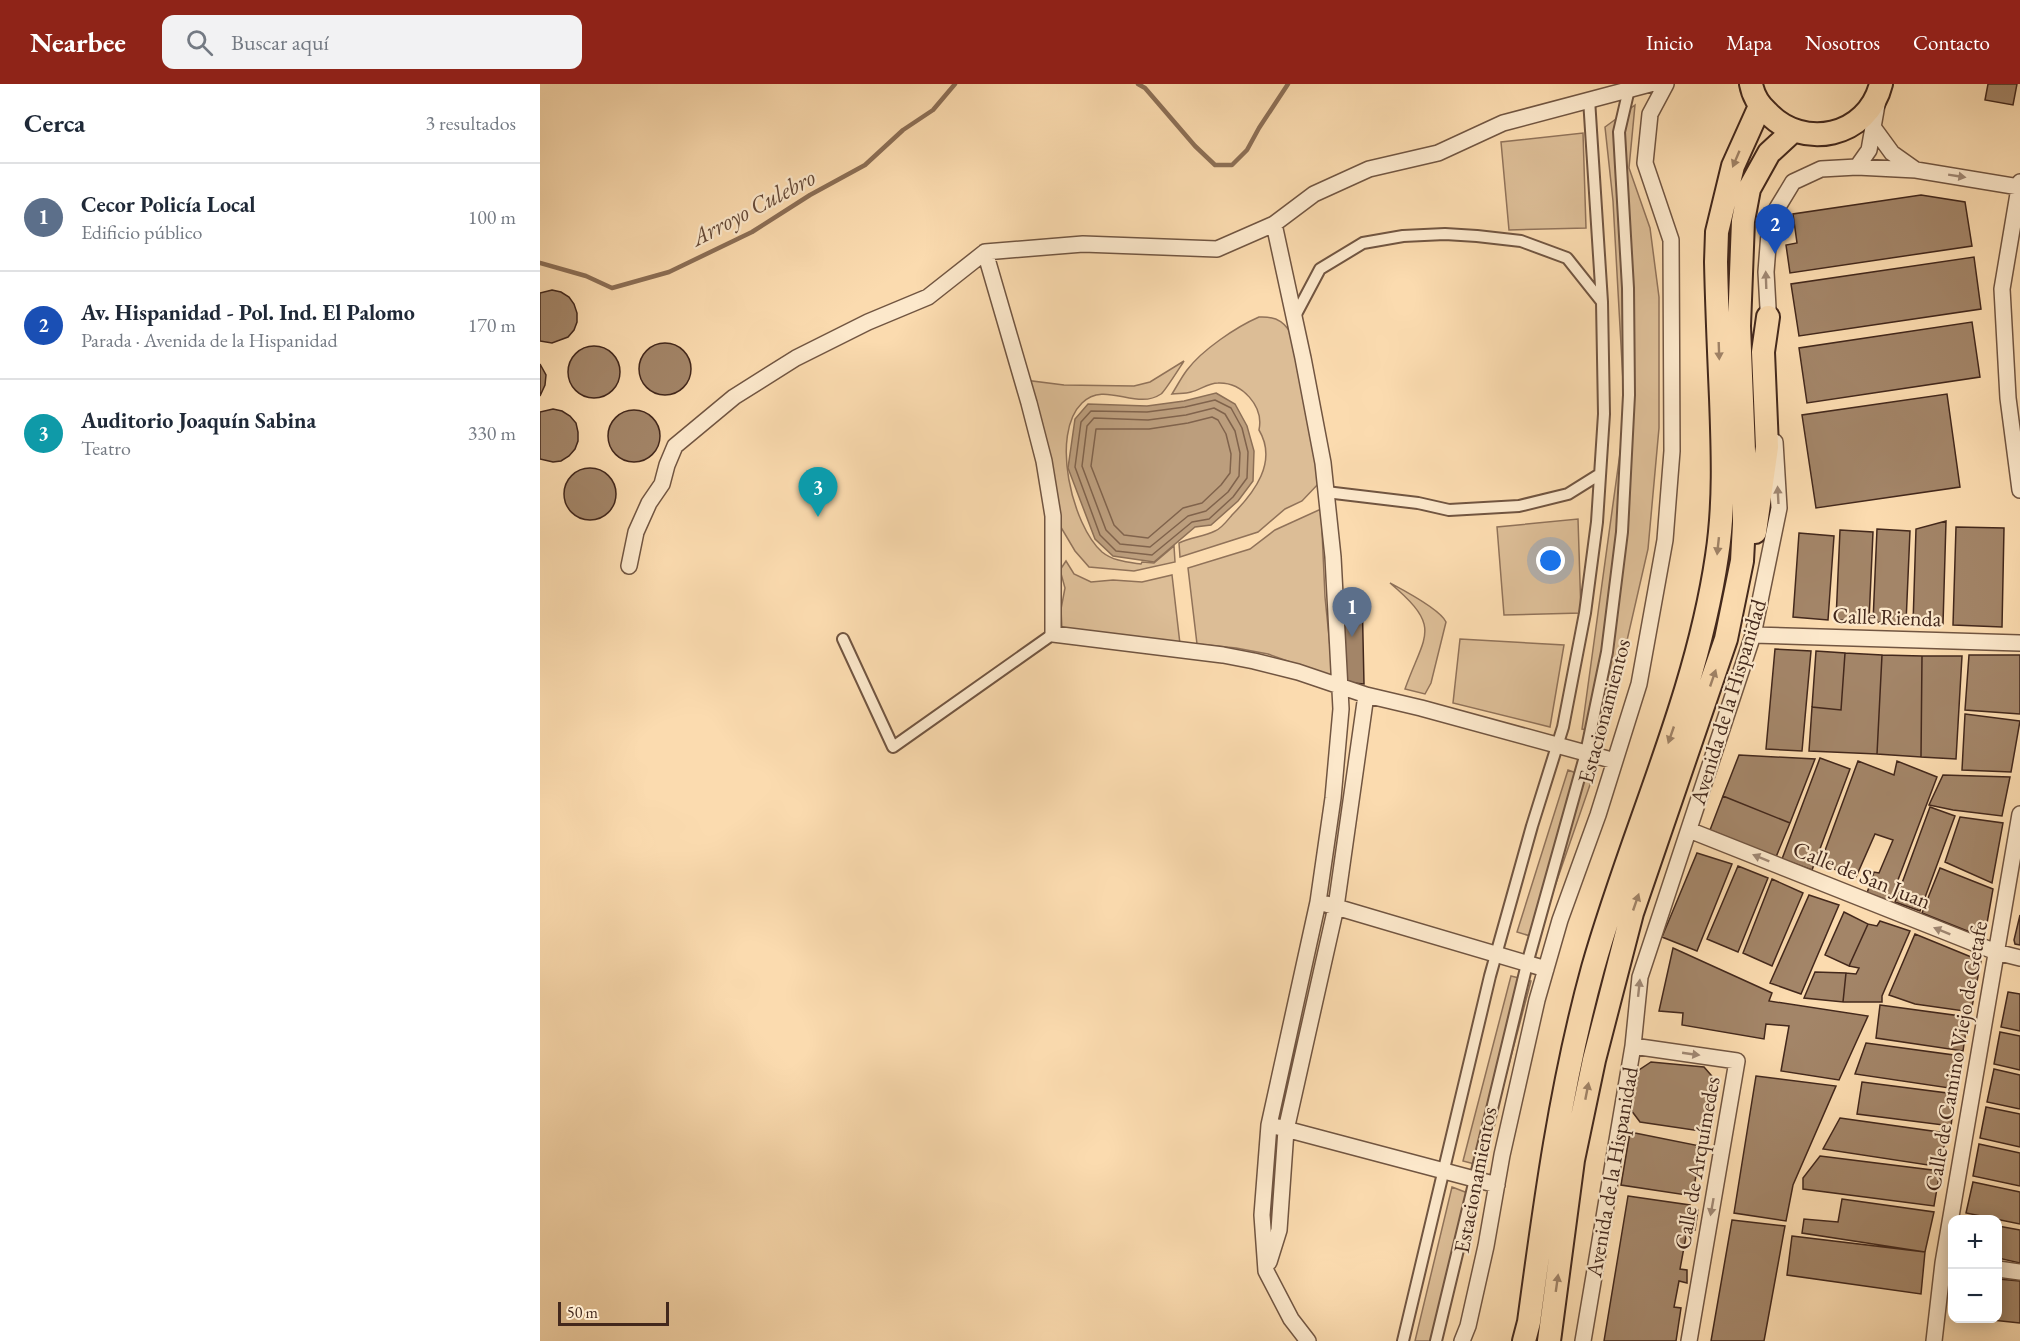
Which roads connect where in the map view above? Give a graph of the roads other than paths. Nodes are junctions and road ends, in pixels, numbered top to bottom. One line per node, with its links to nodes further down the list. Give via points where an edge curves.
1 (1650, 84): 5 (street)
2 (1666, 84): 33 (street, Estacionamientos, via 1650,114 1645,163 1671,240 1672,451 1666,529 1639,684)
3 (1751, 84): 7 (main road)
4 (1880, 88): 8 (street); 9 (main road, via 1864,114 1843,129 1809,135)
5 (1629, 89): 6 (street); 32 (street, via 1619,132 1628,288 1629,395 1622,521 1607,652)
6 (1589, 99): 14 (street, via 1503,123 1438,153 1369,169 1314,194); 16 (street)
7 (1760, 106): 9 (main road, via 1774,121); 58 (main road, Avenida de la Hispanidad, one-way to 58, via 1733,166 1717,232 1722,500 1706,619 1695,664 1593,968 1548,1176)
8 (1873, 128): 10 (street, via 1869,150); 11 (street, via 1892,153)
9 (1792, 131): 24 (main road, Avenida de la Hispanidad, via 1769,153 1749,189 1743,221 1739,326 1744,524)
10 (1857, 167): 11 (street, Avenida de la Hispanidad); 17 (street, Avenida de la Hispanidad, one-way to 10, via 1770,220 1793,182 1821,169)
11 (1916, 170): 13 (street, Avenida de la Hispanidad, one-way to 13)
12 (2020, 182): 13 (street)
13 (2019, 187): 19 (street, via 2002,289)
14 (1274, 224): 15 (street, via 1217,249 1083,244); 18 (street)
15 (985, 252): 23 (street, via 928,297 787,363 734,397 675,446 662,484 648,503 636,532); 25 (street, via 1046,472 1053,516)
16 (1602, 302): 18 (street, via 1567,258 1521,241 1477,236 1403,236 1363,243 1320,269); 20 (street, via 1604,414)
17 (1768, 317): 24 (main road, via 1763,352 1767,447 1748,587); 26 (street, Avenida de la Hispanidad, one-way to 17, via 1779,508)
18 (1294, 318): 22 (street)
19 (2014, 398): 21 (street)
20 (1600, 474): 22 (street, via 1568,494 1519,507 1449,510); 31 (street, via 1585,613)
21 (2020, 490)
22 (1326, 492): 29 (street)
23 (629, 566)
24 (1735, 599): 59 (main road, Avenida de la Hispanidad, one-way to 24, via 1574,1160 1593,1060 1632,913 1726,639)
25 (1053, 634): 27 (street, via 893,747); 29 (street, via 1223,655)
26 (1753, 635): 28 (street, Calle Rienda); 35 (street, Avenida de la Hispanidad)
27 (843, 639)
28 (2020, 643)
29 (1340, 686): 30 (street); 36 (street, via 1333,798)
30 (1366, 695): 31 (street); 37 (street)
31 (1557, 745): 32 (street); 39 (street)
32 (1586, 753): 33 (street); 41 (street)
33 (1615, 761): 42 (street, Estacionamientos)
34 (2020, 814): 38 (street, Calle de Camino Viejo de Getafe)
35 (1689, 830): 38 (street, Calle de San Juan, one-way to 35); 43 (street, Avenida de la Hispanidad, one-way to 35, via 1640,977)
36 (1318, 902): 37 (street); 44 (street)
37 (1336, 907): 39 (street); 45 (street)
38 (1996, 952): 40 (street, Calle de San Juan); 49 (street, Calle de Camino Viejo de Getafe)
39 (1496, 954): 41 (street); 46 (street)
40 (2020, 958)
41 (1527, 964): 42 (street); 47 (street)
42 (1546, 969): 48 (street, Estacionamientos)
43 (1634, 1046): 60 (street, Avenida de la Hispanidad); 61 (street, Calle de Arquímedes, one-way to 61, via 1737,1061)
44 (1269, 1125): 45 (street); 51 (street, via 1262,1215)
45 (1286, 1130): 46 (street); 51 (street, via 1279,1230)
46 (1443, 1171): 47 (street); 55 (street)
47 (1476, 1180): 48 (street); 56 (street)
48 (1497, 1185): 57 (street, Estacionamientos)
49 (1956, 1215)
50 (1948, 1264): 62 (street, Calle de Camino Viejo de Getafe)
51 (1266, 1270): 54 (street, via 1291,1319)
52 (2002, 1270): 53 (street)
53 (2020, 1272)
54 (1308, 1341)
55 (1403, 1341)
56 (1436, 1341)
57 (1462, 1341)
58 (1524, 1341)
59 (1549, 1341)
60 (1583, 1341)
61 (1689, 1341)
62 (1934, 1341)

